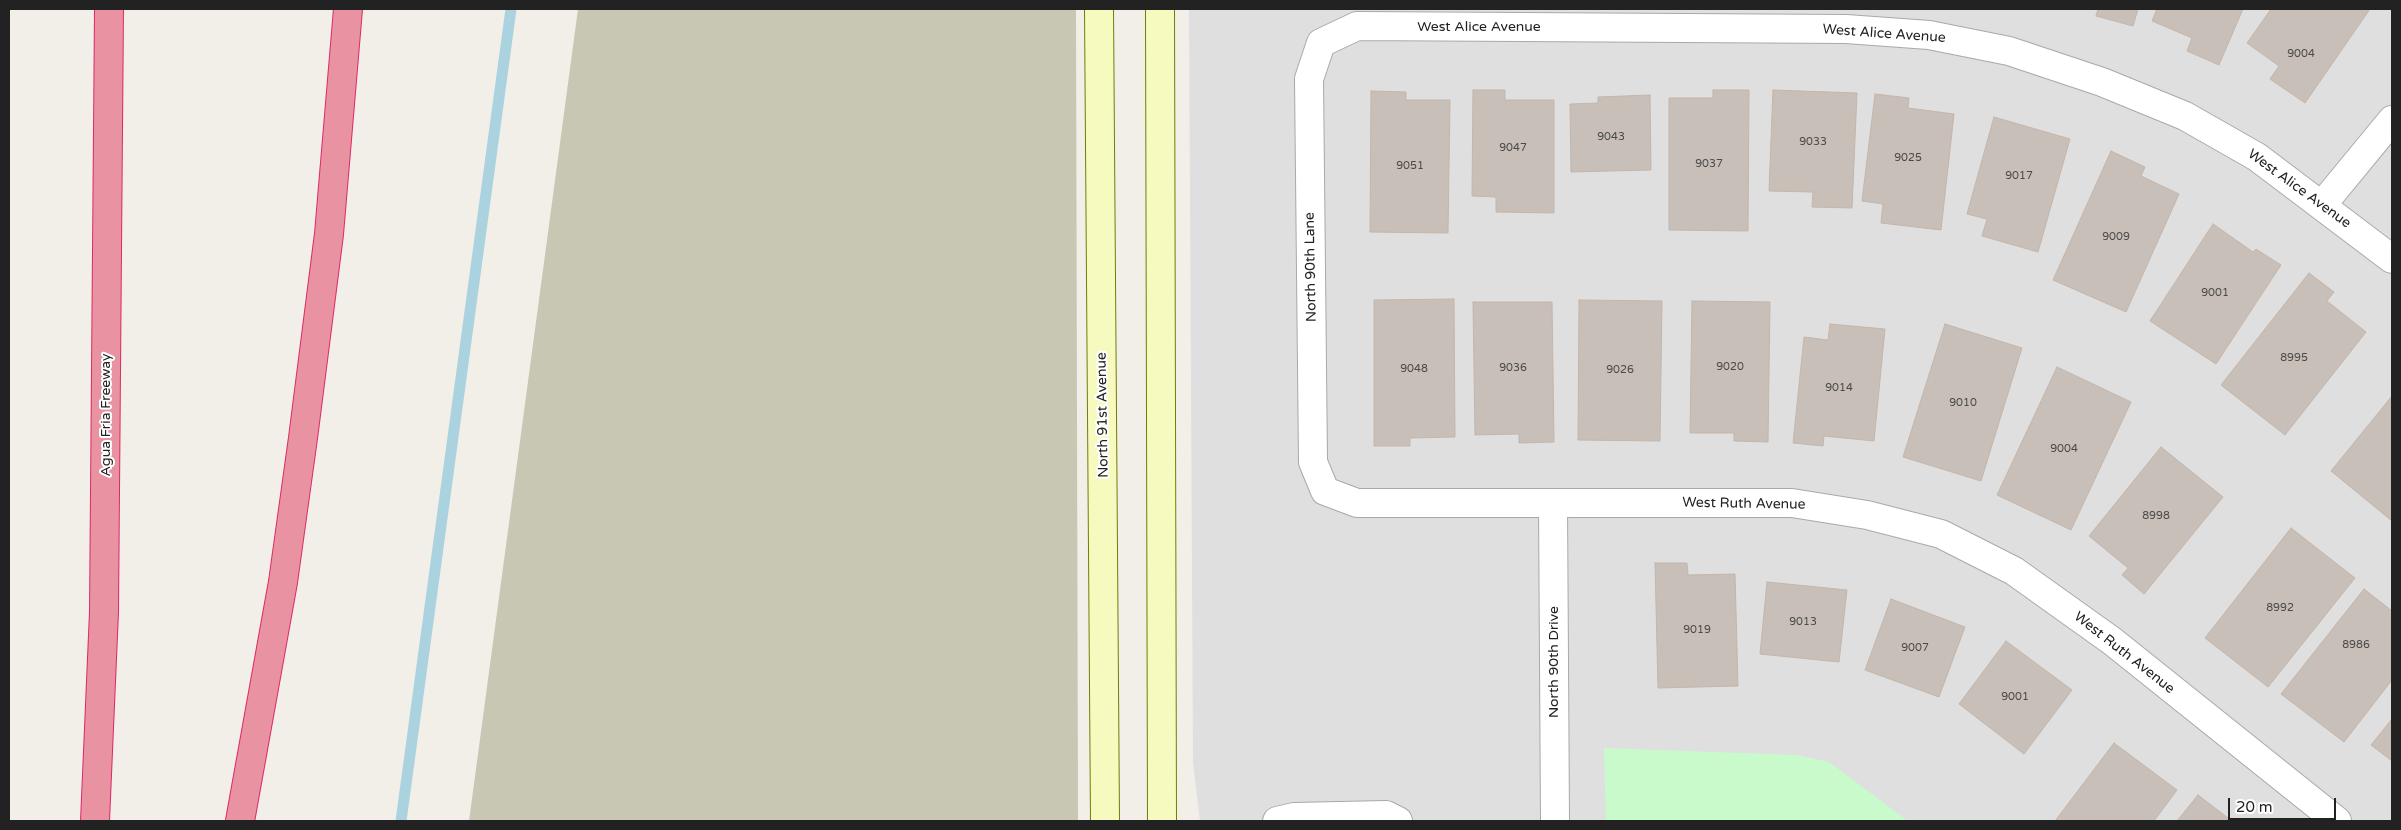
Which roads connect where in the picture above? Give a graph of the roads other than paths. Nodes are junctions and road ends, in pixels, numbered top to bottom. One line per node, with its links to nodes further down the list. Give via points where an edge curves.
1 (109, 9): 11 (highway, Agua Fria Freeway, via 104,612)
2 (348, 9): 12 (highway, via 328,234 301,448 283,582)
3 (1099, 9): 13 (main road, North 91st Avenue)
4 (1160, 9): 14 (main road)
5 (1321, 43): 7 (street, West Alice Avenue, via 1357,26 1846,29 1929,35 2010,51 2102,82 2185,116 2257,157); 9 (street, North 90th Lane, via 1309,79 1313,462)
6 (2392, 120): 7 (street)
7 (2322, 205): 8 (street, West Alice Avenue)
8 (2392, 259)
9 (1325, 491): 10 (street, West Ruth Avenue, via 1357,503)
10 (1553, 503): 17 (street, North 90th Drive); 18 (street, West Ruth Avenue, via 1792,503 1867,515 1941,534 2014,571 2112,641)
11 (95, 821)
12 (240, 821)
13 (1105, 821)
14 (1162, 821)
15 (1278, 821): 16 (street, via 1294,817 1386,815)
16 (1398, 821)
17 (1555, 821)
18 (2337, 821)

